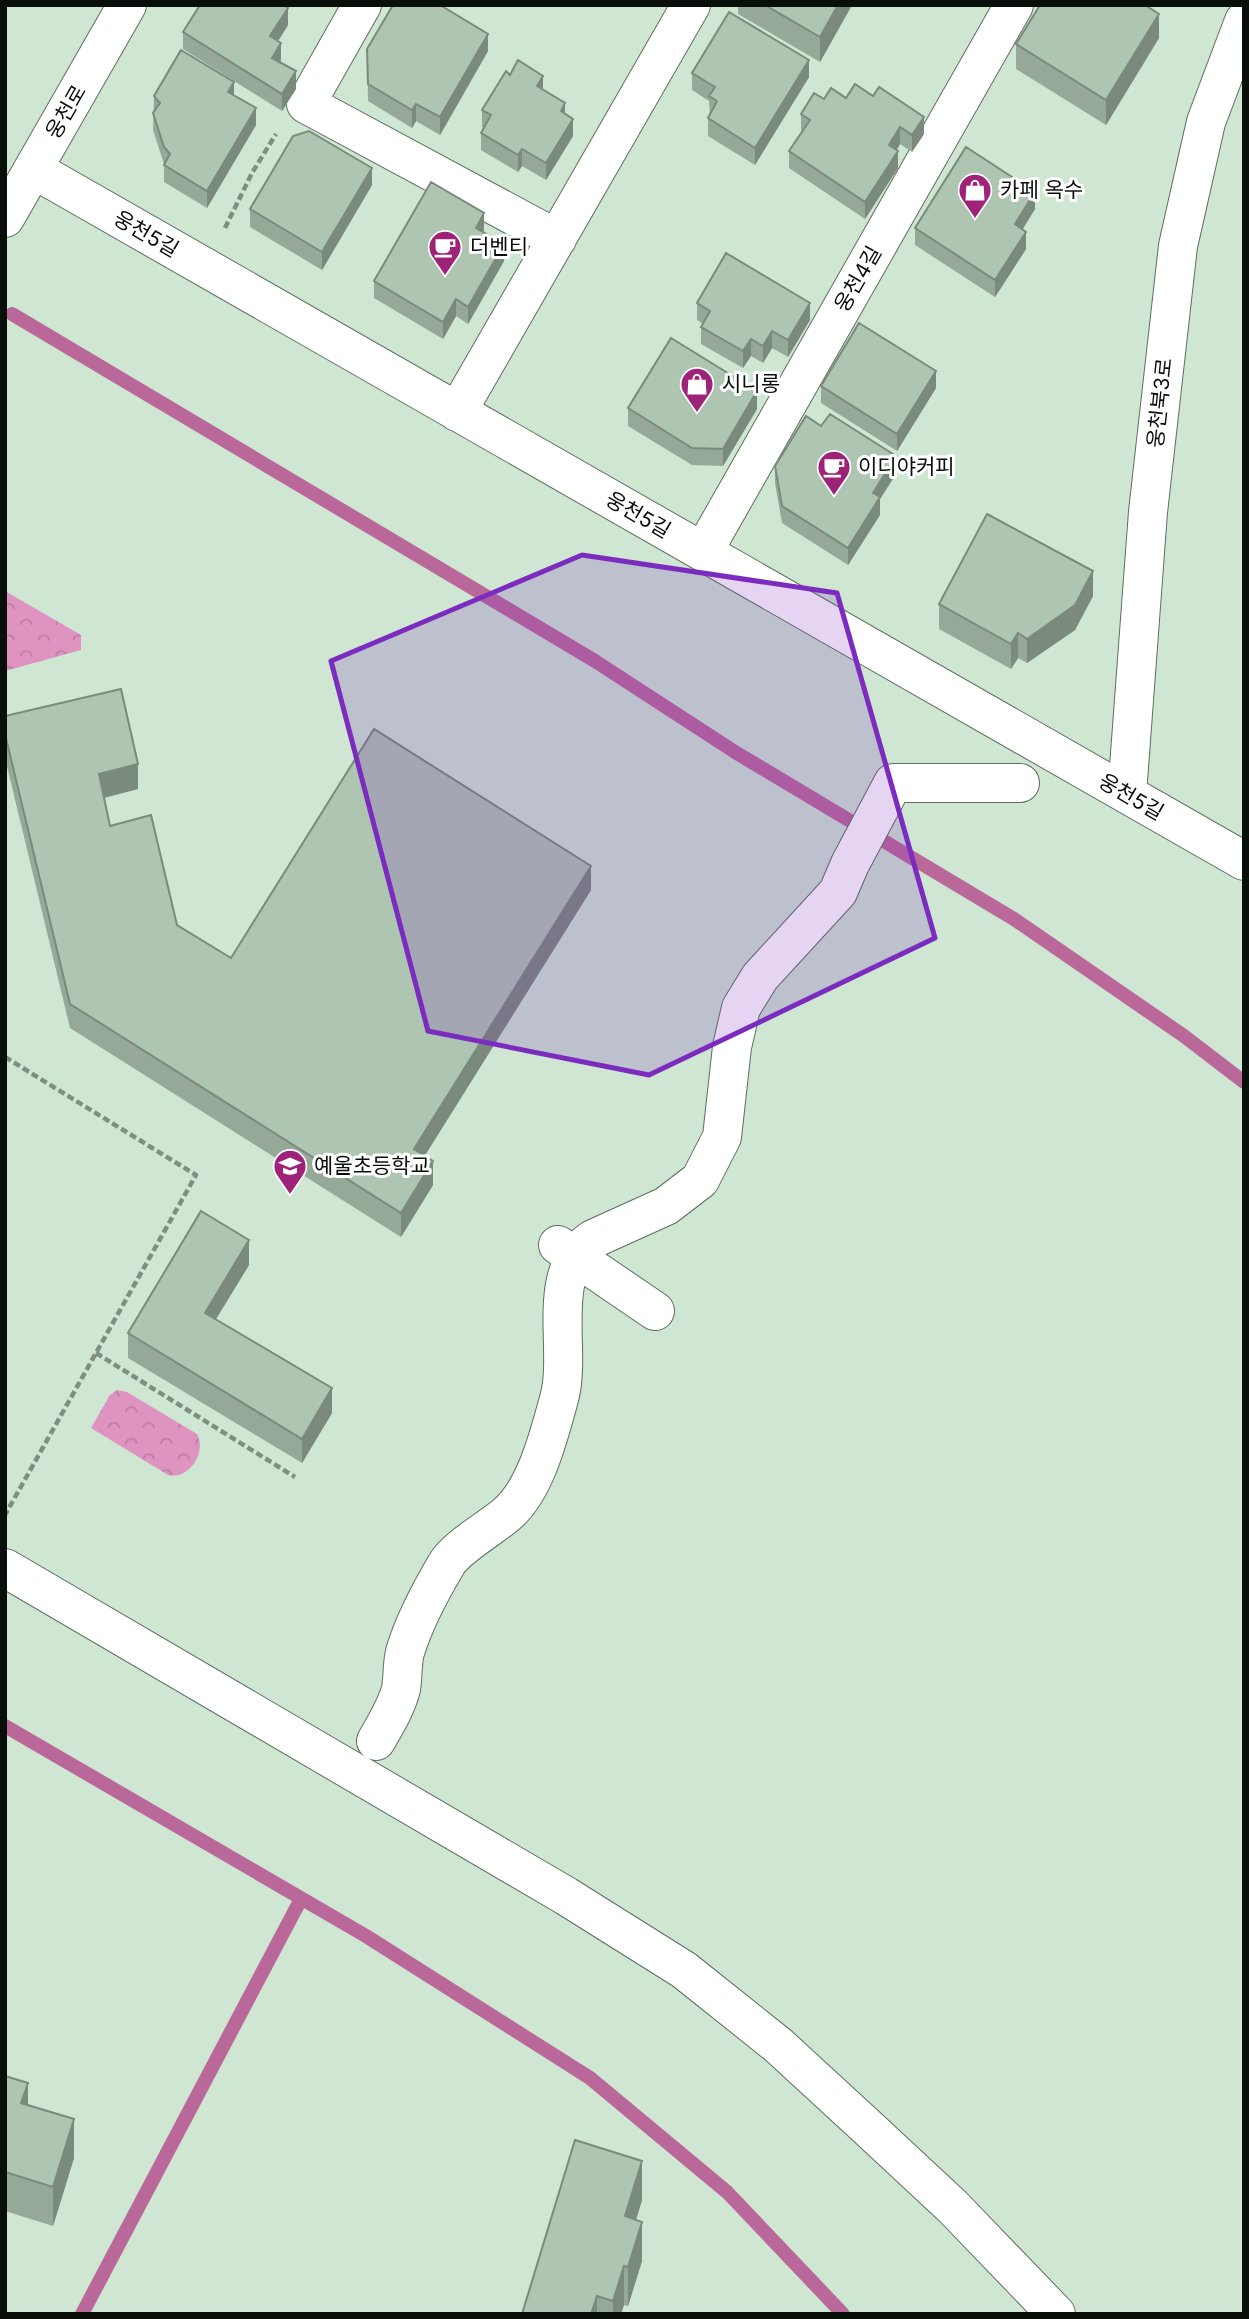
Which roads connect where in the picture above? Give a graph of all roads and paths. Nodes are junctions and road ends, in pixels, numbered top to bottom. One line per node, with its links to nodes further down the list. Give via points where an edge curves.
1 (127, 5): 7 (street, 웅천로)
2 (362, 5): 6 (street)
3 (691, 5): 8 (street)
4 (1014, 5): 11 (street, 웅천4길)
5 (1244, 21): 13 (street, 웅천북3로, via 1206,122 1178,246 1148,512)
6 (306, 104): 8 (street); 9 (path, via 279,130 252,173)
7 (16, 190): 9 (street, 웅천5길)
8 (557, 239): 10 (street)
9 (204, 267): 10 (street, 웅천5길)
10 (457, 412): 11 (street, 웅천5길)
11 (703, 552): 13 (street, 웅천5길)
12 (1020, 783): 16 (street, via 893,783 838,892 760,977 741,1007 722,1137 700,1180 666,1206)
13 (1127, 794): 14 (street, 웅천5길)
14 (1244, 861)
15 (5, 1057): 18 (path, via 196,1175)
16 (566, 1251): 17 (street); 22 (street, via 561,1392 547,1443 527,1487 509,1512 448,1561 405,1653 401,1689)
17 (655, 1311)
18 (96, 1353): 19 (path); 20 (path)
19 (295, 1477)
20 (5, 1515)
21 (5, 1568): 23 (street, via 566,1896 684,1970 778,2045 856,2117 953,2207)
22 (376, 1741)
23 (1056, 2314)

